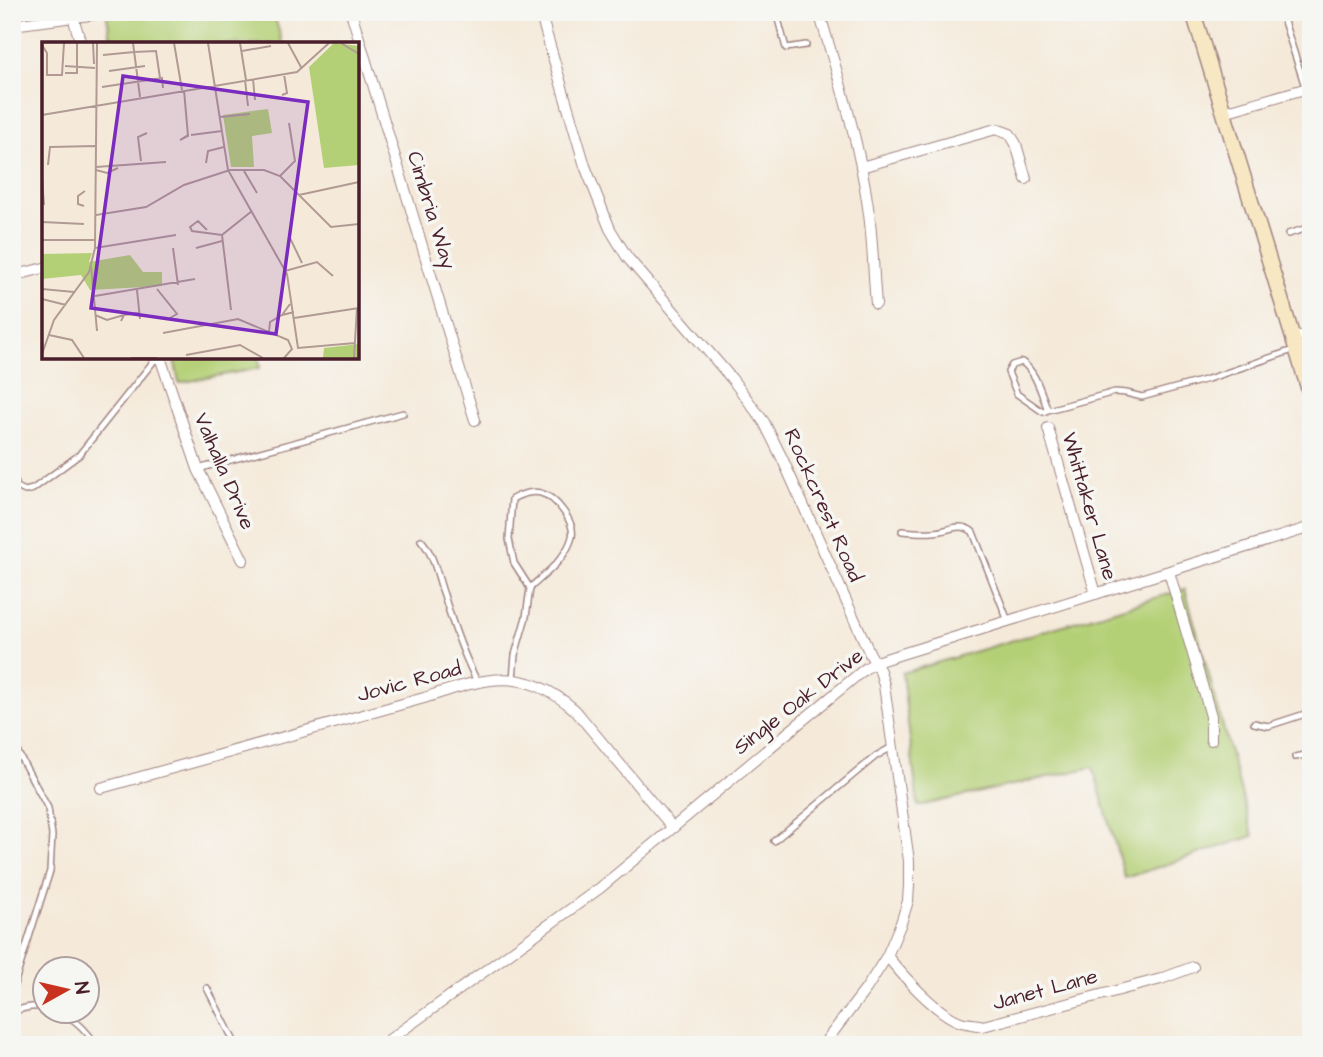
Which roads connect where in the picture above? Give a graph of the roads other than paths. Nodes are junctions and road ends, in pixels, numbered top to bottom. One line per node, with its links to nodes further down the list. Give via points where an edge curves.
1 (113, 12): 8 (street)
2 (351, 12): 29 (street, Cimbria Way)
3 (540, 12): 41 (street, Rockcrest Road, via 585,166 610,229 627,257 764,422)
4 (776, 12): 11 (lane, via 786,48)
5 (820, 12): 15 (street)
6 (1193, 12): 14 (street)
7 (1280, 12): 12 (lane)
8 (73, 17): 9 (street); 10 (street)
9 (12, 25)
10 (80, 42)
11 (806, 45)
12 (1308, 88): 13 (lane); 14 (street)
13 (1311, 105)
14 (1224, 112): 23 (street)
15 (861, 167): 16 (street, via 996,129 1010,134); 21 (street)
16 (1026, 179)
17 (1311, 227): 18 (lane)
18 (1288, 234)
19 (42, 268): 20 (street)
20 (12, 276)
21 (876, 304)
22 (1311, 333): 23 (street)
23 (1294, 344): 26 (street); 27 (lane, via 1208,379 1142,397 1115,392)
24 (156, 359): 32 (lane, via 79,455 33,489 17,487)
25 (159, 359): 31 (street, Valhalla Drive)
26 (1311, 397)
27 (1048, 410): 27 (lane, via 1042,412 1017,394 1008,372 1012,365 1022,362 1028,367)
28 (403, 412): 31 (lane)
29 (475, 420)
30 (1048, 428): 39 (street, Whittaker Lane)
31 (198, 469): 36 (street, Valhalla Drive)
32 (12, 472)
33 (1311, 527): 37 (street, Single Oak Drive)
34 (902, 531): 40 (lane, via 936,533 959,526 973,531)
35 (421, 540): 43 (lane, via 432,556 460,644)
36 (243, 560)
37 (1168, 572): 39 (street, Single Oak Drive); 46 (street, via 1211,716)
38 (530, 588): 38 (lane, via 514,563 509,539 512,499 534,491 548,494 559,505 573,533 561,559); 42 (lane)
39 (1096, 594): 40 (street, Single Oak Drive)
40 (1008, 621): 41 (street, Single Oak Drive)
41 (875, 663): 48 (street, Rockcrest Road, via 883,679); 52 (street, Single Oak Drive)
42 (513, 679): 43 (street, Jovic Road); 52 (street, Jovic Road, via 546,690 575,710)
43 (478, 682): 51 (street, Jovic Road)
44 (1311, 712): 45 (lane, via 1268,726)
45 (1254, 723)
46 (1211, 740)
47 (12, 742): 57 (lane, via 48,808 52,835 50,871)
48 (894, 746): 53 (lane); 54 (street, Rockcrest Road, via 909,886 908,901)
49 (1311, 754): 50 (lane)
50 (1295, 757)
51 (101, 788)
52 (673, 828): 63 (street, Single Oak Drive, via 578,905)
53 (774, 841)
54 (887, 956): 55 (street, Janet Lane, via 907,981 947,1015 983,1026); 64 (street, Rockcrest Road)
55 (1193, 967)
56 (207, 988): 62 (lane)
57 (12, 991)
58 (32, 1007): 59 (lane)
59 (12, 1012)
60 (82, 1026): 61 (lane)
61 (97, 1045)
62 (236, 1045)
63 (382, 1045)
64 (823, 1045)

